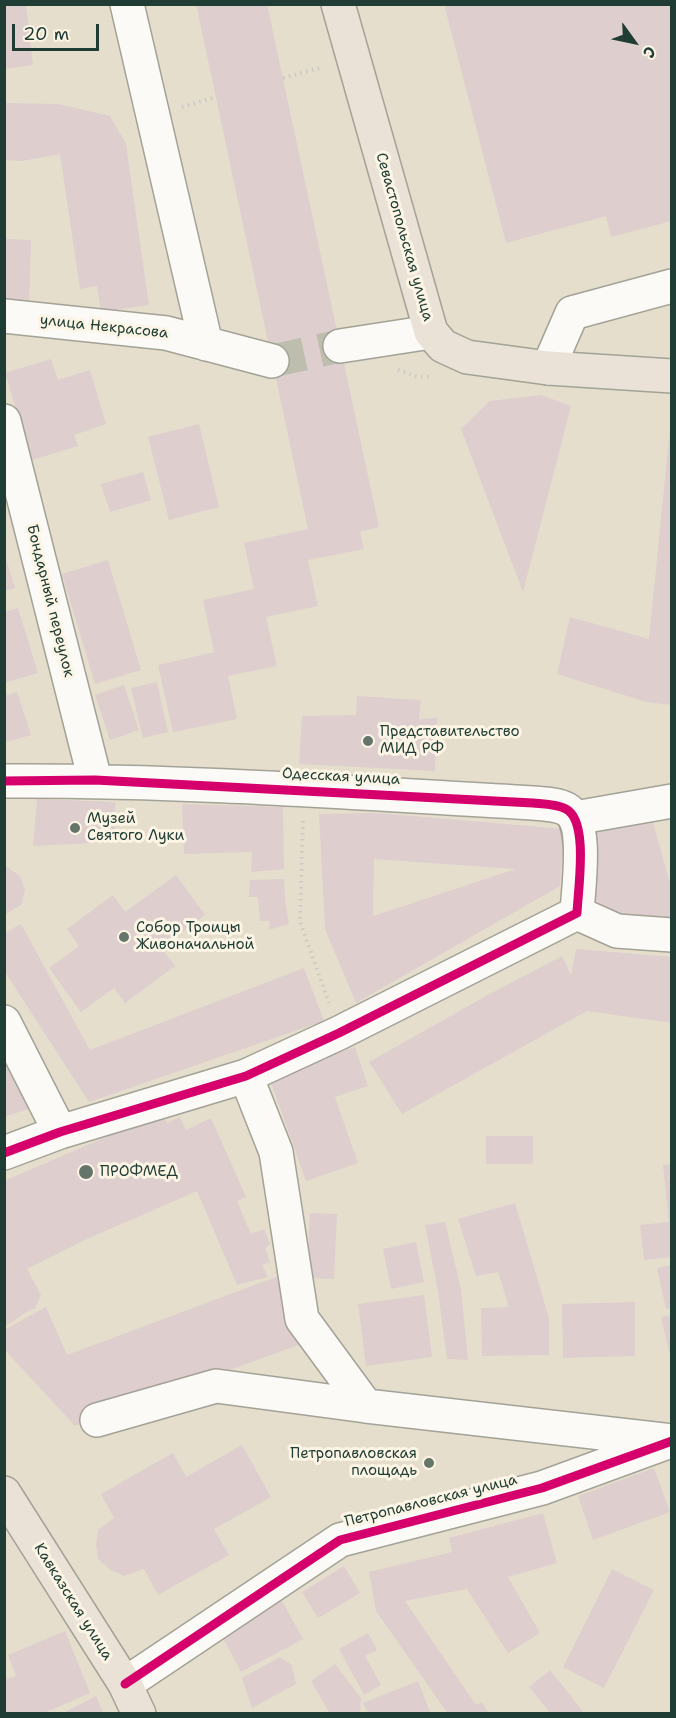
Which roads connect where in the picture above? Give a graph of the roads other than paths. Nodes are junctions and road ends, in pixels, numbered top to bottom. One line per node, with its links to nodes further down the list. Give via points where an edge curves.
1 (127, 4): 6 (street)
2 (338, 4): 5 (main road, Севастопольская улица)
3 (672, 286): 9 (street, via 572,313)
4 (4, 316): 6 (street, улица Некрасова, via 166,333)
5 (431, 332): 7 (street); 9 (main road, Севастопольская улица, via 442,346 467,357)
6 (206, 344): 8 (street, улица Некрасова)
7 (340, 346)
8 (272, 362)
9 (548, 368): 10 (main road, Севастопольская улица)
10 (672, 376)
11 (4, 421): 12 (street, Бондарный переулок)
12 (95, 780): 13 (street, Одесская улица); 15 (street, Одесская улица, via 533,803 565,808)
13 (4, 781)
14 (672, 801): 15 (street)
15 (575, 818): 16 (street, via 580,835)
16 (576, 913): 17 (street, via 617,931); 19 (street)
17 (672, 935)
18 (4, 1022): 20 (street)
19 (246, 1076): 20 (street); 22 (street, via 276,1152 302,1319)
20 (60, 1132): 21 (street)
21 (4, 1153)
22 (366, 1406): 23 (street, via 216,1386); 24 (street)
23 (97, 1420)
24 (672, 1441): 26 (street, Петропавловская улица, via 542,1488 340,1540)
25 (4, 1493): 26 (main road, Кавказская улица)
26 (125, 1684): 27 (main road, Кавказская улица)
27 (139, 1713)

